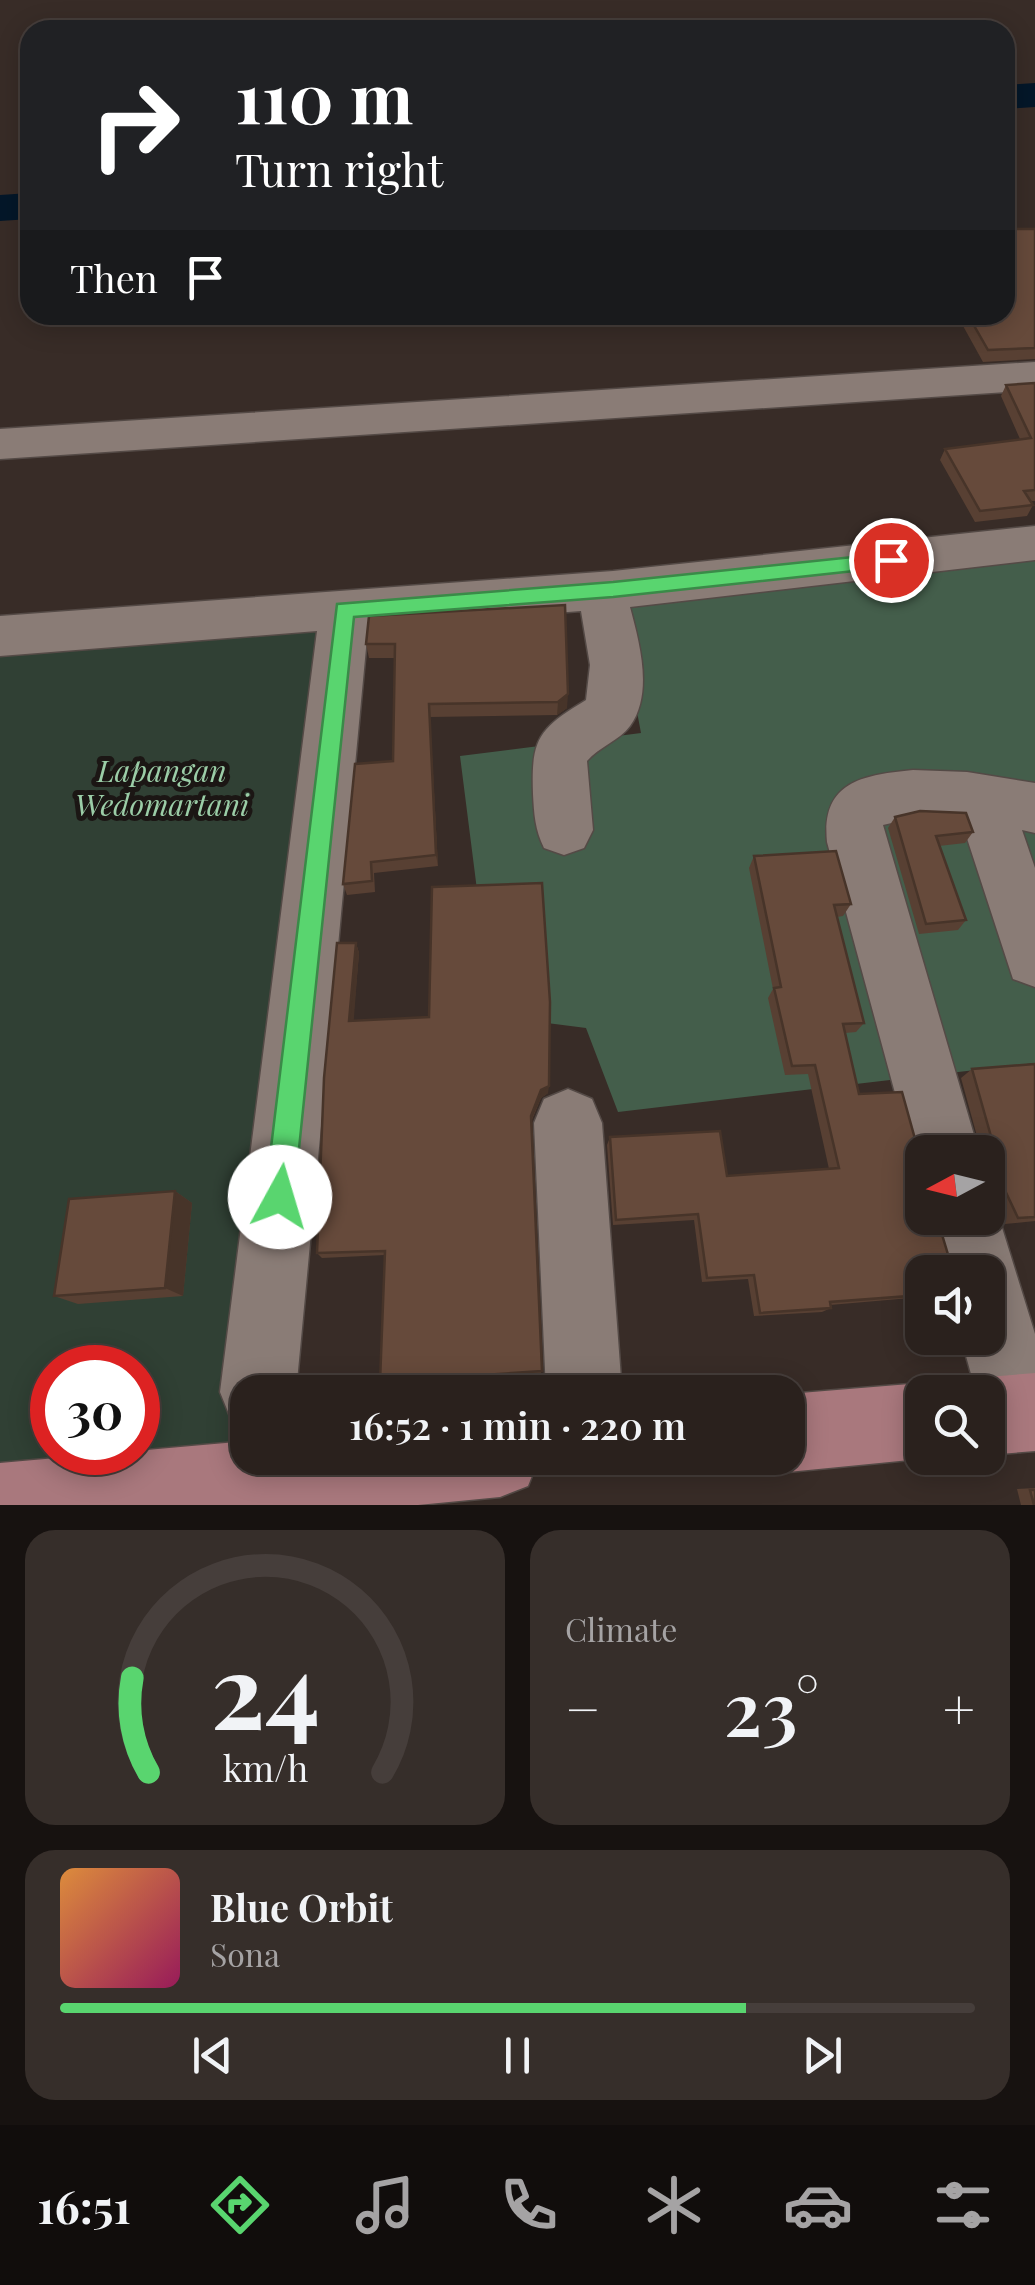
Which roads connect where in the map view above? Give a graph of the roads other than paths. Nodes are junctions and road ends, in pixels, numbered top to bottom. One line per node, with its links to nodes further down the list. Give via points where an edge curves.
1 (1035, 376): 2 (street)
2 (0, 444)
3 (1035, 544): 4 (street)
4 (600, 590): 5 (street); 8 (street, via 618,681 610,713 559,755)
5 (345, 610): 6 (street); 13 (street)
6 (0, 636)
7 (1009, 804): 9 (street); 11 (street, via 954,794 909,796 872,803 853,815)
8 (564, 830)
9 (1035, 958)
10 (568, 1123): 14 (street)
11 (940, 1135)
12 (1001, 1355): 15 (street)
13 (260, 1375)
14 (583, 1375)
15 (1014, 1414)
16 (905, 1423): 17 (main road)
17 (805, 1432)
18 (314, 1475): 19 (main road)
19 (248, 1481): 20 (main road)
20 (0, 1502)

